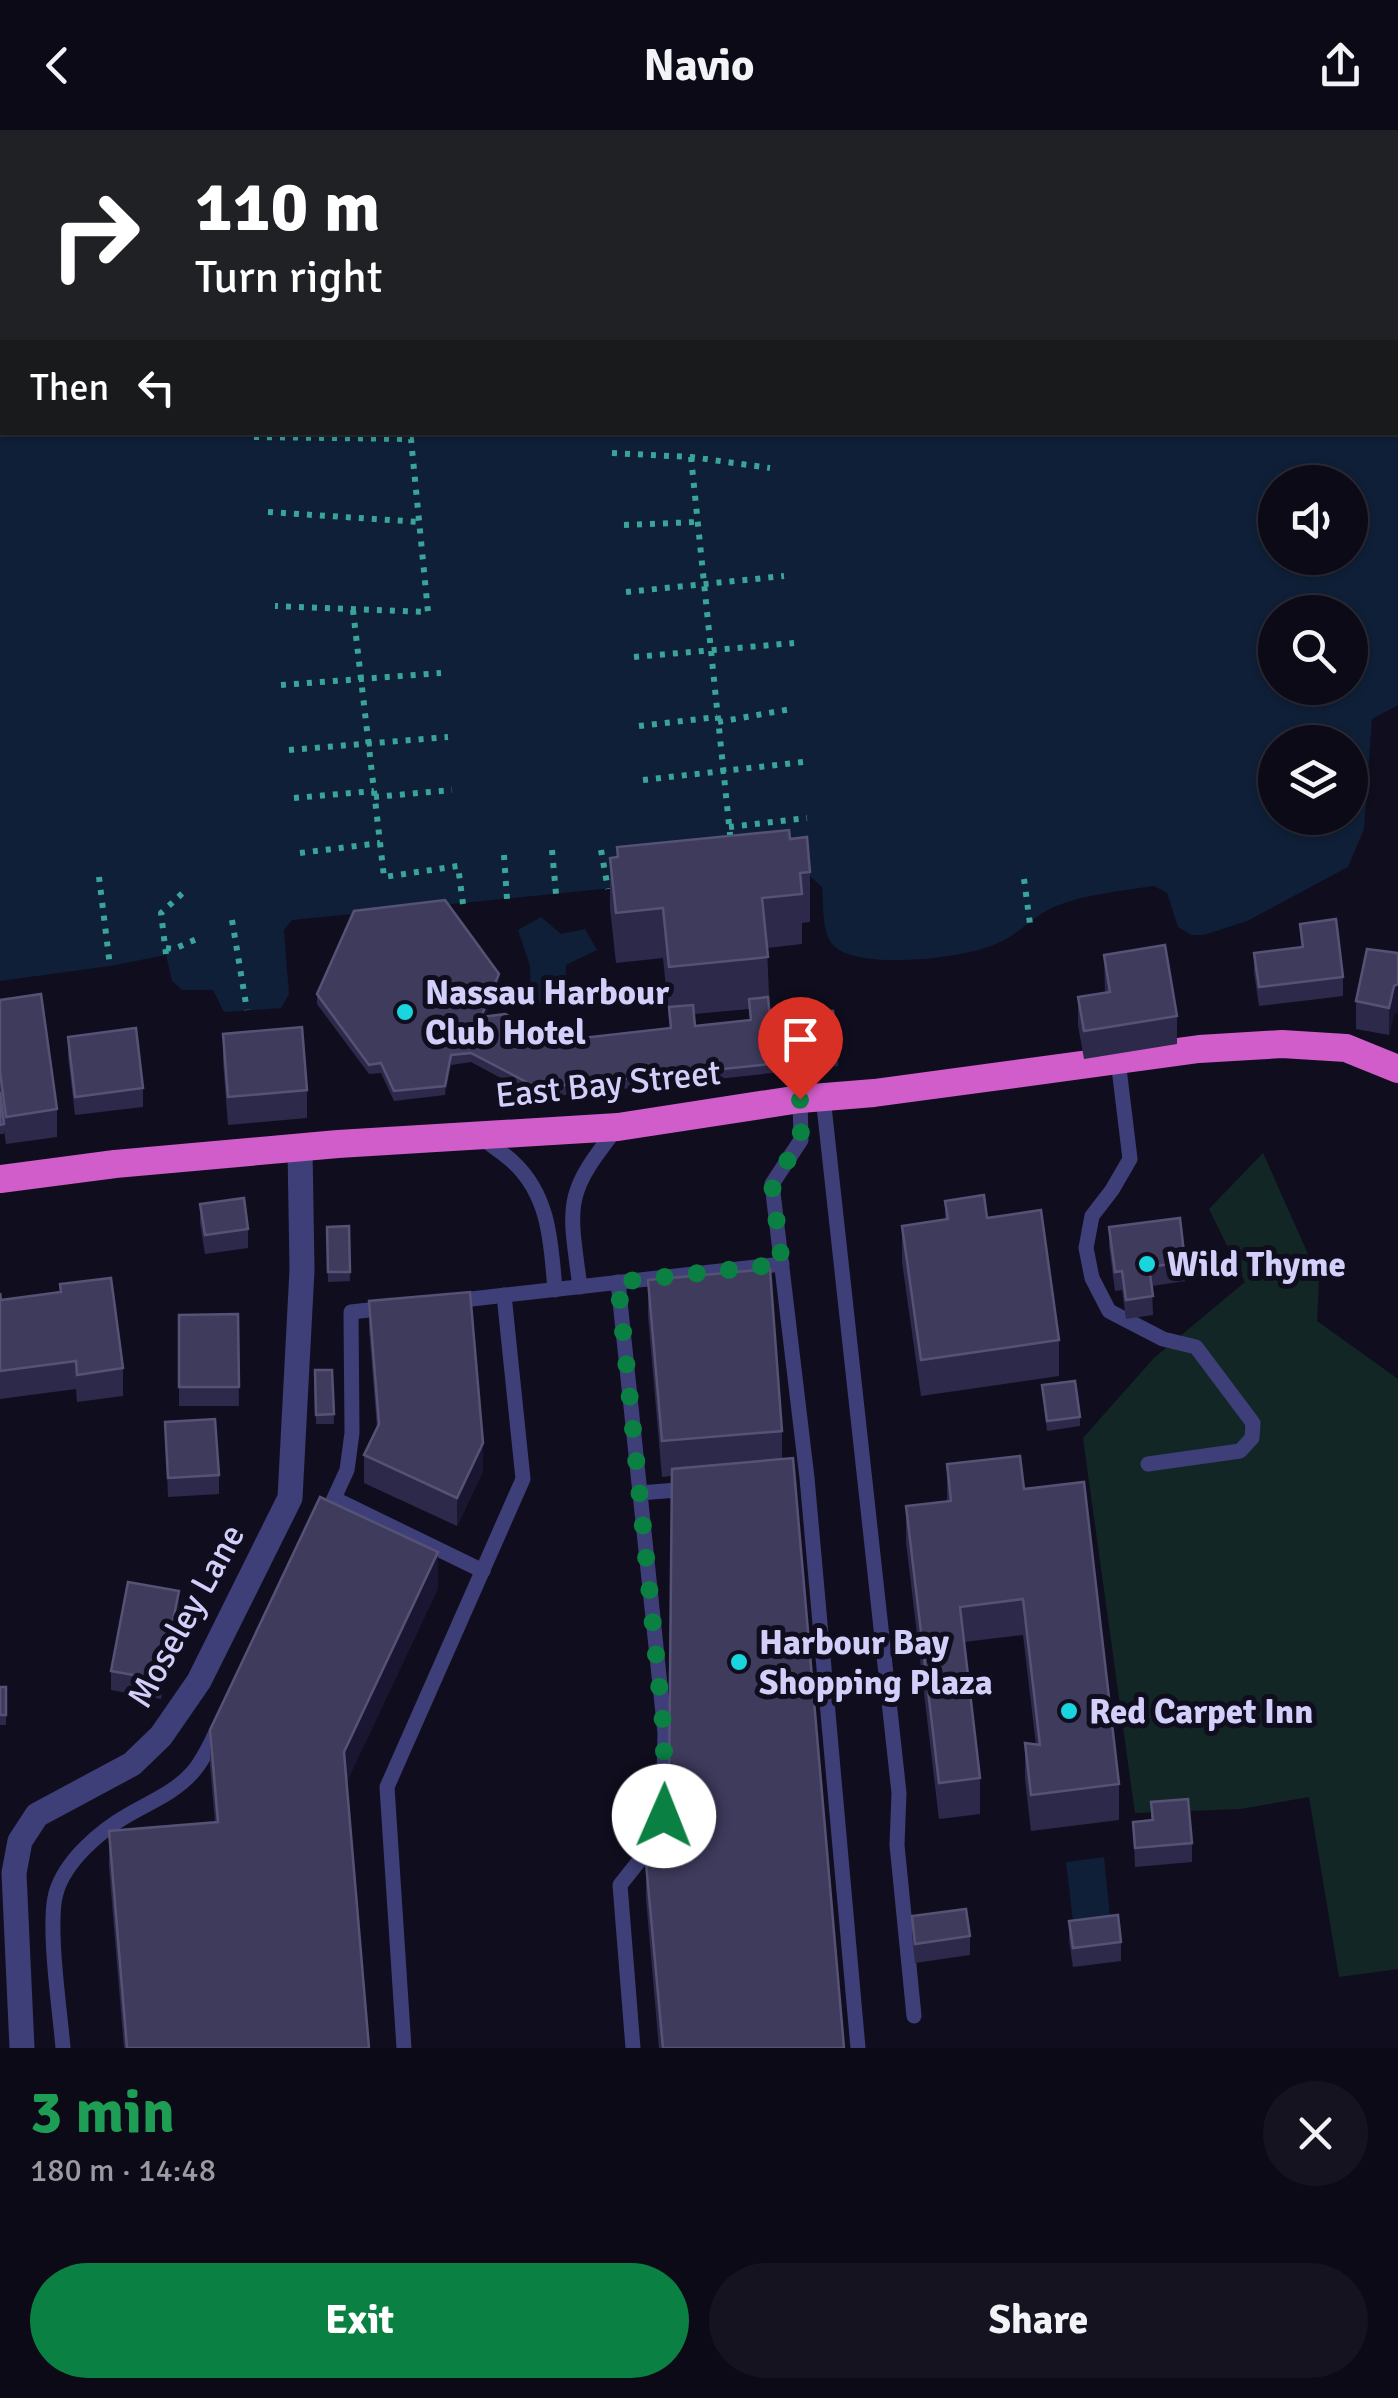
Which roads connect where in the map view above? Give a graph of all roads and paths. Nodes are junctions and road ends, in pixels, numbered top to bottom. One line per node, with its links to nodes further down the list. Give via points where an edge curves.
1 (254, 437): 6 (path, via 410,440)
2 (612, 453): 3 (path)
3 (691, 457): 4 (path); 7 (path)
4 (770, 468)
5 (268, 512): 6 (path)
6 (420, 522): 13 (path, via 428,612)
7 (697, 522): 8 (path); 10 (path)
8 (624, 525)
9 (784, 576): 10 (path)
10 (704, 585): 11 (path); 15 (path)
11 (626, 592)
12 (275, 606): 13 (path)
13 (353, 610): 18 (path)
14 (794, 643): 15 (path)
15 (710, 650): 16 (path); 21 (path)
16 (634, 657)
17 (441, 673): 18 (path)
18 (361, 679): 19 (path); 24 (path)
19 (281, 685)
20 (791, 709): 21 (path)
21 (718, 719): 22 (path); 27 (path)
22 (639, 726)
23 (448, 737): 24 (path)
24 (368, 742): 25 (path); 30 (path)
25 (289, 750)
26 (803, 762): 27 (path)
27 (723, 771): 28 (path); 33 (path)
28 (643, 780)
29 (452, 790): 30 (path)
30 (374, 794): 31 (path); 34 (path)
31 (294, 798)
32 (807, 818): 33 (path)
33 (729, 827): 35 (path)
34 (380, 843): 38 (path); 46 (path, via 384,877 458,866)
35 (731, 847)
36 (552, 850): 44 (path)
37 (601, 850): 42 (path)
38 (300, 853)
39 (504, 855): 45 (path)
40 (99, 877): 50 (path)
41 (1024, 879): 48 (path)
42 (608, 889)
43 (186, 890): 49 (path, via 161,913 166,952)
44 (556, 894)
45 (507, 899)
46 (462, 904)
47 (232, 920): 51 (path)
48 (1030, 924)
49 (199, 938)
50 (110, 966)
51 (247, 1010)
52 (1118, 1060): 53 (highway, East Bay Street, via 1282,1044 1346,1048); 54 (highway, East Bay Street); 66 (lane, via 1130,1159 1092,1216 1086,1248 1092,1278 1109,1311 1163,1339 1196,1347 1253,1423 1252,1438 1240,1451)
53 (1398, 1068)
54 (812, 1098): 55 (highway, East Bay Street); 59 (lane, via 801,1140 772,1184); 75 (lane, via 899,1793 896,1844)
55 (618, 1127): 56 (highway, East Bay Street); 61 (lane, via 574,1193)
56 (478, 1135): 57 (highway, East Bay Street); 62 (lane, via 514,1162 540,1198)
57 (300, 1148): 58 (highway, East Bay Street); 76 (street, Moseley Lane, via 302,1270 290,1498 199,1681 161,1736 132,1764 37,1816 20,1842 14,1873)
58 (0, 1179)
59 (782, 1264): 60 (lane); 67 (lane)
60 (618, 1282): 61 (lane); 70 (lane)
61 (580, 1288): 62 (lane)
62 (555, 1290): 63 (lane)
63 (504, 1295): 64 (lane); 73 (lane, via 523,1480)
64 (431, 1303)
65 (397, 1307): 71 (lane, via 350,1312 352,1432 348,1470)
66 (1148, 1464)
67 (807, 1478): 68 (lane); 80 (lane)
68 (788, 1480)
69 (714, 1486): 70 (lane)
70 (640, 1493): 79 (lane, via 664,1733 664,1816 620,1885)
71 (335, 1499): 72 (lane); 73 (lane)
72 (318, 1533)
73 (483, 1571): 78 (lane, via 387,1787)
74 (231, 1703): 77 (lane, via 193,1772 152,1805 109,1827 63,1876 53,1918)
75 (914, 2016)
76 (22, 2048)
77 (63, 2048)
78 (404, 2048)
79 (632, 2048)
80 (858, 2048)

